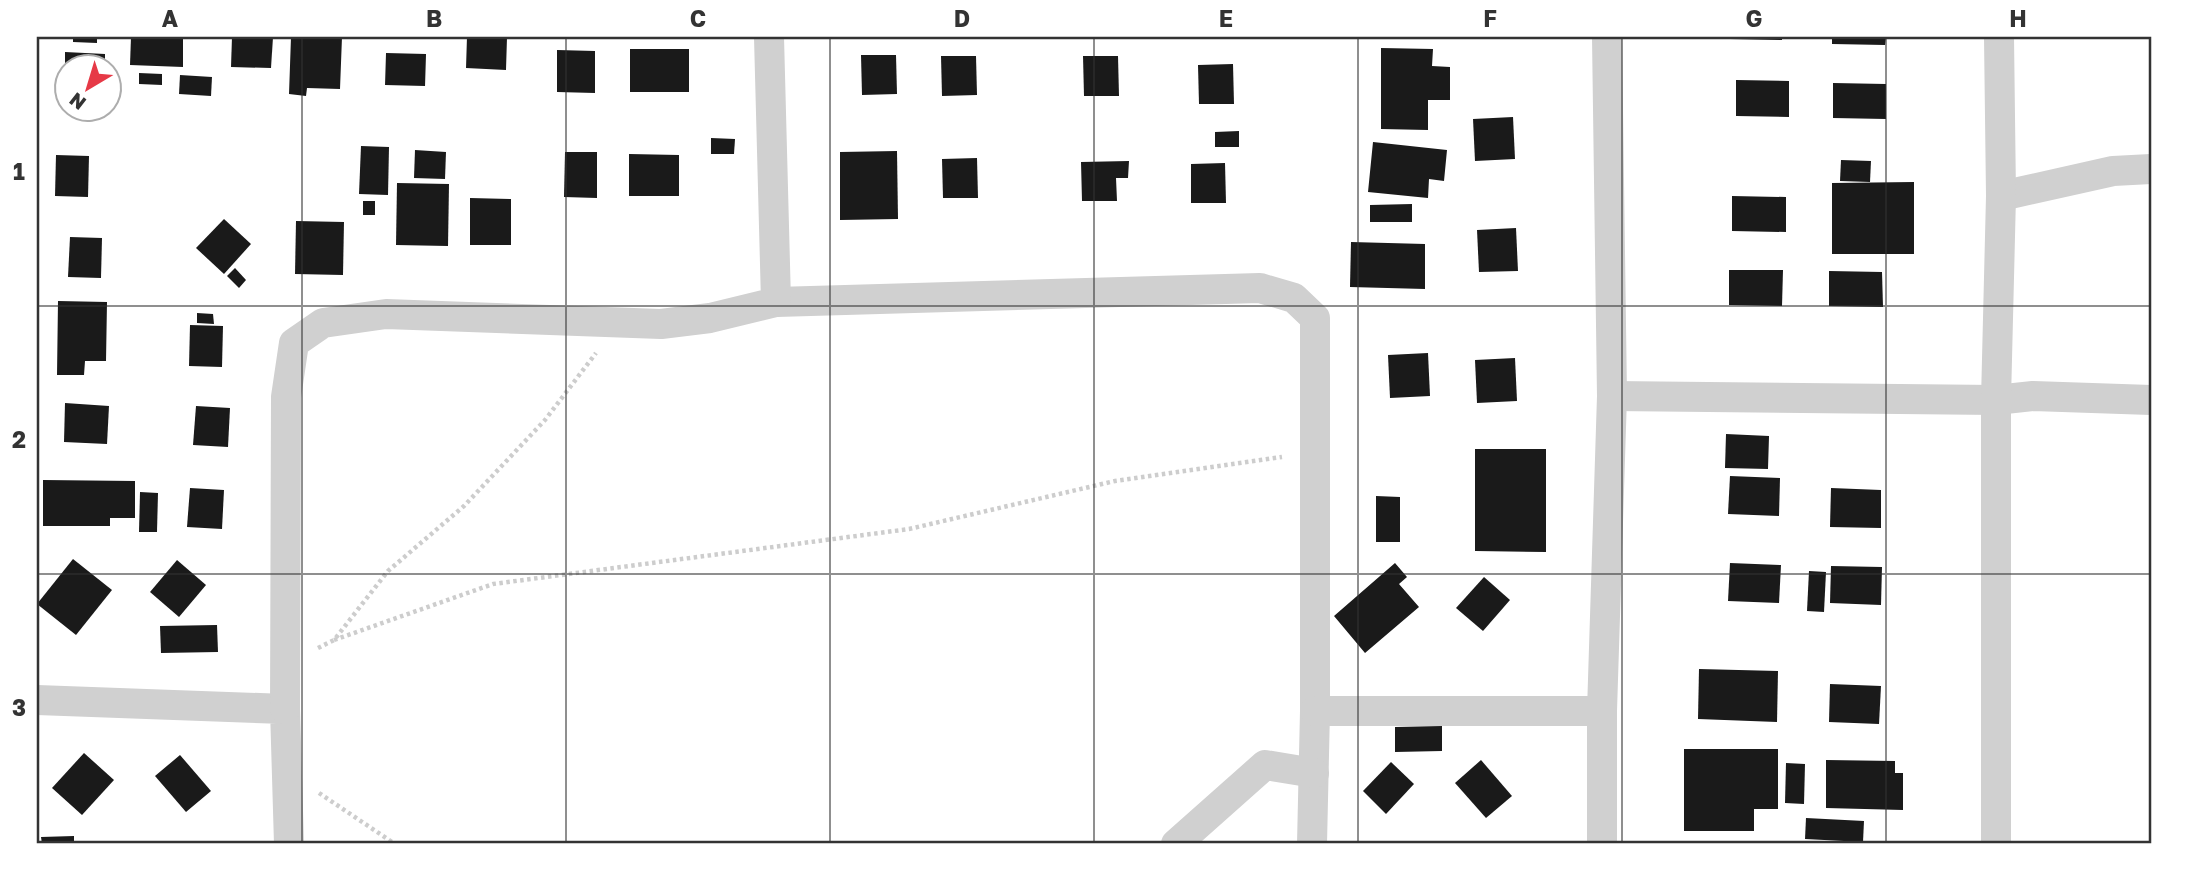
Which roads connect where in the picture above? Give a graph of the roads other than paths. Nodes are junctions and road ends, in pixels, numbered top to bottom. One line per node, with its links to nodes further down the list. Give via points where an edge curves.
1 (769, 37): 6 (street)
2 (1607, 37): 7 (street)
3 (2000, 37): 5 (street)
4 (2151, 169): 5 (street, via 2113,171)
5 (2001, 196): 8 (street)
6 (776, 302): 11 (street, via 661,324 386,314 323,323 294,343 286,397); 12 (street, via 1259,288 1294,298 1315,318)
7 (1612, 396): 8 (street); 13 (street)
8 (1996, 400): 9 (street, via 2033,396); 19 (street)
9 (2151, 400)
10 (37, 700): 11 (street)
11 (285, 709): 15 (street)
12 (1315, 711): 13 (street); 14 (street)
13 (1602, 711): 18 (street)
14 (1314, 774): 16 (street, via 1265,765); 17 (street)
15 (289, 844)
16 (1176, 844)
17 (1312, 844)
18 (1602, 844)
19 (1996, 844)

